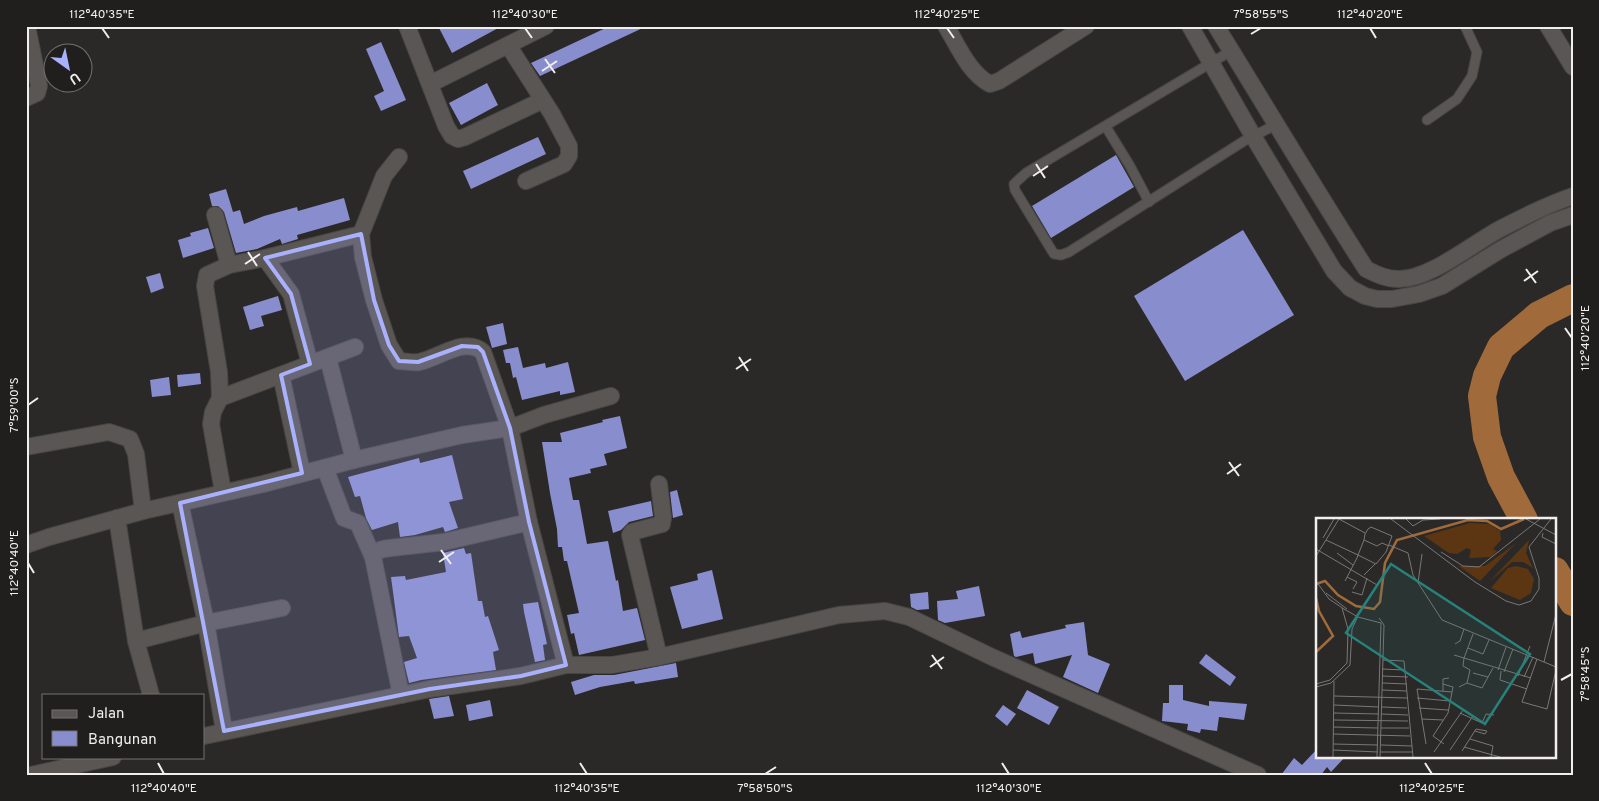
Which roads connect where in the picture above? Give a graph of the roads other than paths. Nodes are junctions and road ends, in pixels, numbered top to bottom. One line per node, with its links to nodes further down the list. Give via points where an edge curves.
1 (27, 26): 15 (street, via 39,86 37,92)
2 (407, 26): 14 (street)
3 (546, 26): 10 (street)
4 (946, 26): 5 (street, via 974,72 990,84 1000,81)
5 (1086, 26)
6 (1190, 26): 12 (street)
7 (1216, 26): 11 (street)
8 (1465, 26): 17 (lane, via 1477,52 1472,76 1457,99)
9 (1548, 26): 13 (street)
10 (508, 45): 14 (street); 16 (street)
11 (1231, 51): 12 (lane); 18 (street)
12 (1211, 63): 19 (lane); 20 (street)
13 (1573, 67)
14 (430, 84): 16 (street, via 446,126 458,139)
15 (26, 98)
16 (543, 100): 22 (street, via 566,140 568,156 564,164)
17 (1427, 120)
18 (1277, 124): 20 (lane); 30 (street)
19 (1106, 127): 24 (lane); 24 (lane, via 1026,173 1014,184 1014,190 1054,254 1061,255)
20 (1253, 136): 24 (lane); 31 (street, via 1334,271)
21 (399, 157): 27 (street, via 384,176)
22 (526, 181)
23 (1573, 196): 30 (street, via 1500,229 1416,277 1379,276)
24 (1149, 202)
25 (214, 215): 29 (street)
26 (1573, 215): 31 (street, via 1500,250 1442,286 1419,294 1377,299)
27 (361, 234): 28 (street); 38 (street, via 374,300 389,346 399,361 418,362 462,346 478,347 483,352)
28 (265, 258): 29 (street); 34 (street, via 289,290)
29 (229, 264): 37 (street, via 207,275 205,286)
30 (1366, 269): 31 (street)
31 (1350, 288)
32 (355, 348): 33 (street)
33 (328, 358): 34 (street); 40 (street)
34 (310, 364): 35 (street)
35 (282, 374): 37 (street); 42 (street)
36 (612, 396): 38 (street)
37 (220, 398): 44 (street, via 212,412 211,424)
38 (510, 428): 40 (street, via 462,434); 48 (street)
39 (26, 447): 46 (street, via 109,432 130,439 136,454)
40 (354, 460): 41 (street)
41 (325, 468): 42 (street); 50 (street, via 344,518 358,523)
42 (302, 474): 44 (street)
43 (658, 484): 54 (street, via 662,525 630,535)
44 (223, 492): 45 (street)
45 (180, 503): 46 (street); 52 (street)
46 (143, 511): 47 (street)
47 (117, 518): 49 (street); 53 (street)
48 (529, 522): 50 (street, via 444,542 383,549); 55 (street)
49 (26, 545)
50 (373, 557): 57 (street)
51 (282, 608): 52 (street)
52 (206, 623): 53 (street); 58 (street)
53 (136, 641): 56 (street)
54 (659, 656): 55 (street, via 612,665); 63 (street, via 839,615 885,611 909,617)
55 (566, 665): 57 (street, via 521,676)
56 (151, 694)
57 (402, 695): 58 (street)
58 (224, 731): 59 (street)
59 (205, 736)
60 (108, 758): 62 (street)
61 (26, 762): 62 (street)
62 (30, 775)
63 (1258, 775)

